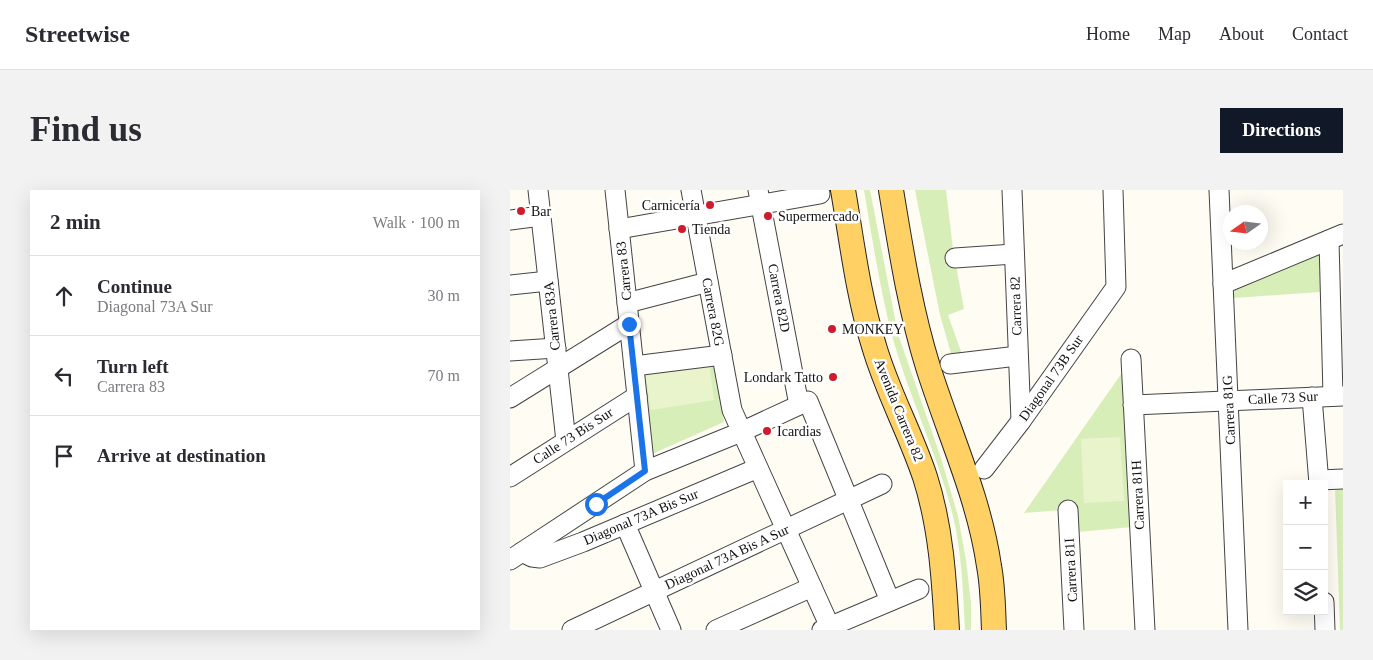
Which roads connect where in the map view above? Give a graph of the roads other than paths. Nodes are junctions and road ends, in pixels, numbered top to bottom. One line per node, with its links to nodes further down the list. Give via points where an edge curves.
1 (538, 190): 12 (street, Carrera 83A)
2 (615, 190): 15 (street, Carrera 83)
3 (691, 190): 13 (street, Carrera 82G)
4 (855, 190): 67 (street, via 869,281 881,333 944,510 954,574)
5 (881, 190): 68 (street, via 911,342 965,501 977,552)
6 (891, 190): 69 (main road, via 913,314 928,368 971,490 984,540)
7 (1012, 190): 17 (street, Carrera 82)
8 (1113, 190): 40 (street, Diagonal 73B Sur, via 1116,286)
9 (1219, 190): 21 (street, Carrera 81G)
10 (832, 192): 11 (street); 66 (main road, Avenida Carrera 82, via 874,348 911,438 933,504 943,560)
11 (760, 197): 13 (street); 38 (street, Carrera 82D)
12 (541, 216): 14 (street); 19 (street, Carrera 83A)
13 (696, 216): 15 (street); 20 (street, Carrera 82G)
14 (510, 220)
15 (619, 229): 23 (street, Carrera 83)
16 (1336, 237): 21 (street); 34 (street)
17 (1014, 254): 18 (street); 28 (street, Carrera 82)
18 (955, 258)
19 (548, 280): 22 (street); 25 (street, Carrera 83A)
20 (708, 282): 23 (street); 27 (street, Carrera 82G)
21 (1223, 284): 37 (street, Carrera 81G)
22 (510, 285)
23 (627, 304): 24 (street, Carrera 83)
24 (629, 324): 31 (street, Carrera 83); 32 (street)
25 (556, 348): 26 (street); 32 (street, Carrera 83A)
26 (510, 351)
27 (722, 356): 31 (street); 41 (street, Carrera 82G, via 732,410)
28 (1018, 356): 30 (street); 40 (street, Carrera 82)
29 (1131, 360): 39 (street, Carrera 81H)
30 (950, 364)
31 (634, 366): 33 (street, Carrera 83)
32 (558, 368): 36 (street); 42 (street, Carrera 83A)
33 (637, 396): 42 (street, Calle 73 Bis Sur); 45 (street, Carrera 83)
34 (1338, 396): 35 (street, Calle 73 Sur)
35 (1312, 397): 37 (street, Calle 73 Sur); 48 (street)
36 (510, 398)
37 (1228, 401): 39 (street, Calle 73 Sur); 72 (street, Carrera 81G)
38 (804, 403): 41 (street); 51 (street, Carrera 82D)
39 (1133, 405): 71 (street, Carrera 81H)
40 (1021, 421): 44 (street, Diagonal 73B Sur)
41 (741, 432): 43 (street, Carrera 82G); 45 (street)
42 (566, 441): 46 (street, Calle 73 Bis Sur)
43 (758, 468): 53 (street, Diagonal 73A Bis Sur); 54 (street, Carrera 82G)
44 (984, 469)
45 (645, 471): 55 (street)
46 (510, 477)
47 (1343, 479): 49 (street)
48 (1319, 480)
49 (1328, 481)
50 (882, 484): 51 (street, Diagonal 73A Bis A Sur)
51 (849, 500): 54 (street, Diagonal 73A Bis A Sur); 59 (street, Carrera 82D)
52 (1068, 510): 70 (street, Carrera 81I)
53 (625, 524): 55 (street, Diagonal 73A Bis Sur, via 540,558); 58 (street)
54 (786, 530): 56 (street, Carrera 82G); 58 (street, Diagonal 73A Bis A Sur)
55 (516, 556)
56 (812, 587): 62 (street, Carrera 82G); 65 (street)
57 (918, 589): 59 (street)
58 (655, 591): 63 (street, Diagonal 73A Bis A Sur); 64 (street)
59 (890, 601): 61 (street)
60 (1325, 615): 73 (street)
61 (863, 622): 62 (street)
62 (826, 628)
63 (572, 630)
64 (671, 630)
65 (716, 630)
66 (947, 630)
67 (956, 630)
68 (984, 630)
69 (994, 630)
70 (1074, 630)
71 (1144, 630)
72 (1238, 630)
73 (1326, 630)

